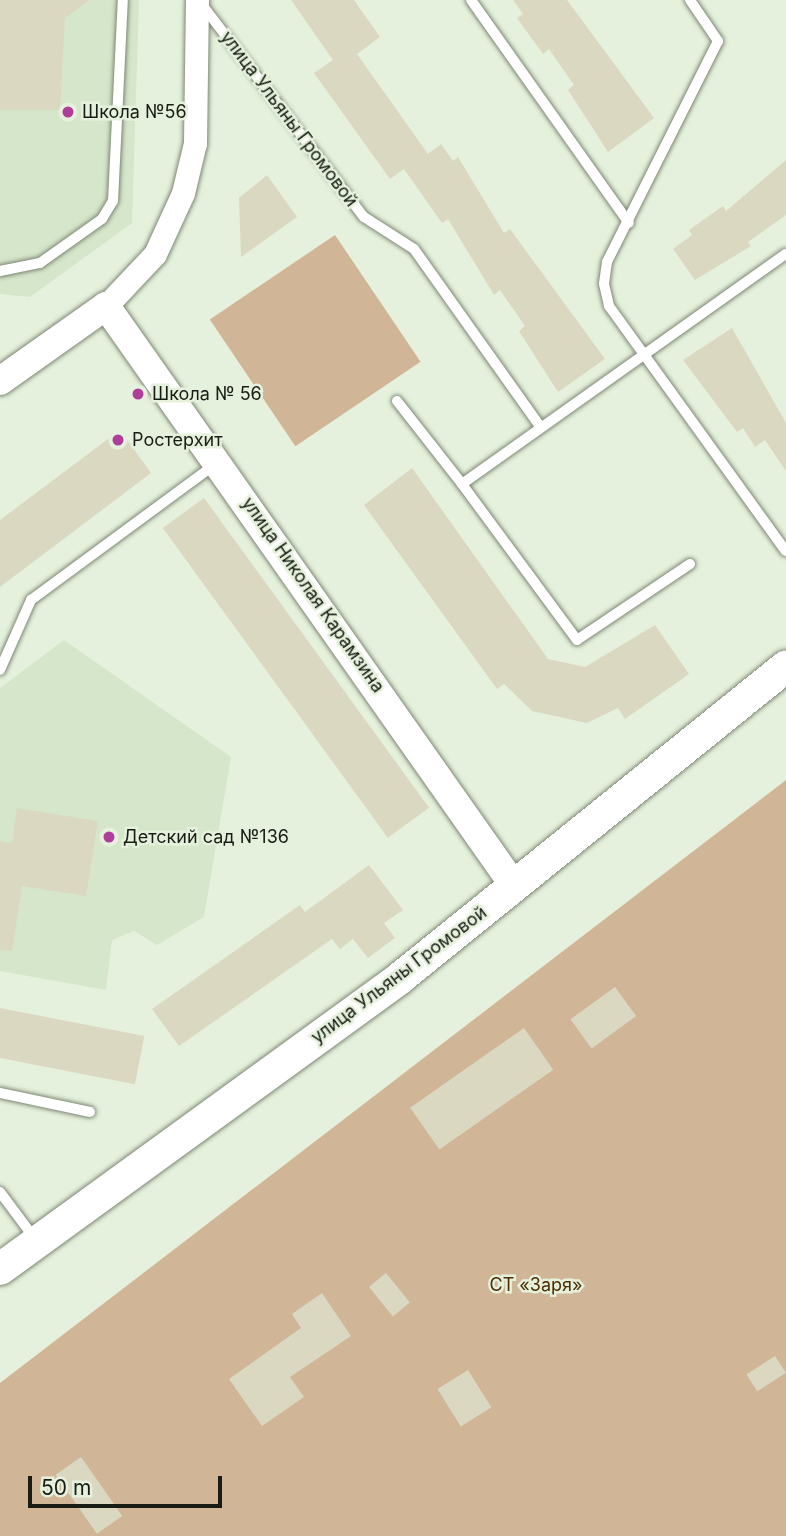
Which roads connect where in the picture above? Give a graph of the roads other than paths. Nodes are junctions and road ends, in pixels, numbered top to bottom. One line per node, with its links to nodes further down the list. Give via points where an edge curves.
1 (123, 0): 7 (lane, via 113,201 102,219 40,263)
2 (197, 0): 8 (street, via 195,143 183,193 155,254); 12 (lane, улица Ульяны Громовой, via 364,217 414,249)
3 (471, 0): 5 (lane)
4 (690, 0): 5 (lane, via 718,41)
5 (629, 223): 9 (lane, via 607,262 604,284 609,306)
6 (786, 254): 9 (lane)
7 (0, 271)
8 (106, 306): 10 (street); 13 (street, улица Николая Карамзина)
9 (644, 355): 12 (lane); 15 (lane)
10 (0, 381)
11 (397, 401): 14 (lane)
12 (541, 428): 14 (lane)
13 (220, 462): 18 (lane, via 31,600); 19 (street, улица Николая Карамзина)
14 (462, 484): 16 (lane, via 577,640)
15 (786, 551)
16 (690, 564)
17 (786, 666): 19 (main road, улица Ульяны Громовой)
18 (0, 670)
19 (515, 887): 23 (main road, улица Ульяны Громовой, via 400,978)
20 (0, 1093): 21 (lane)
21 (90, 1112)
22 (0, 1192): 23 (lane)
23 (37, 1242): 24 (main road, улица Ульяны Громовой)
24 (0, 1269)

